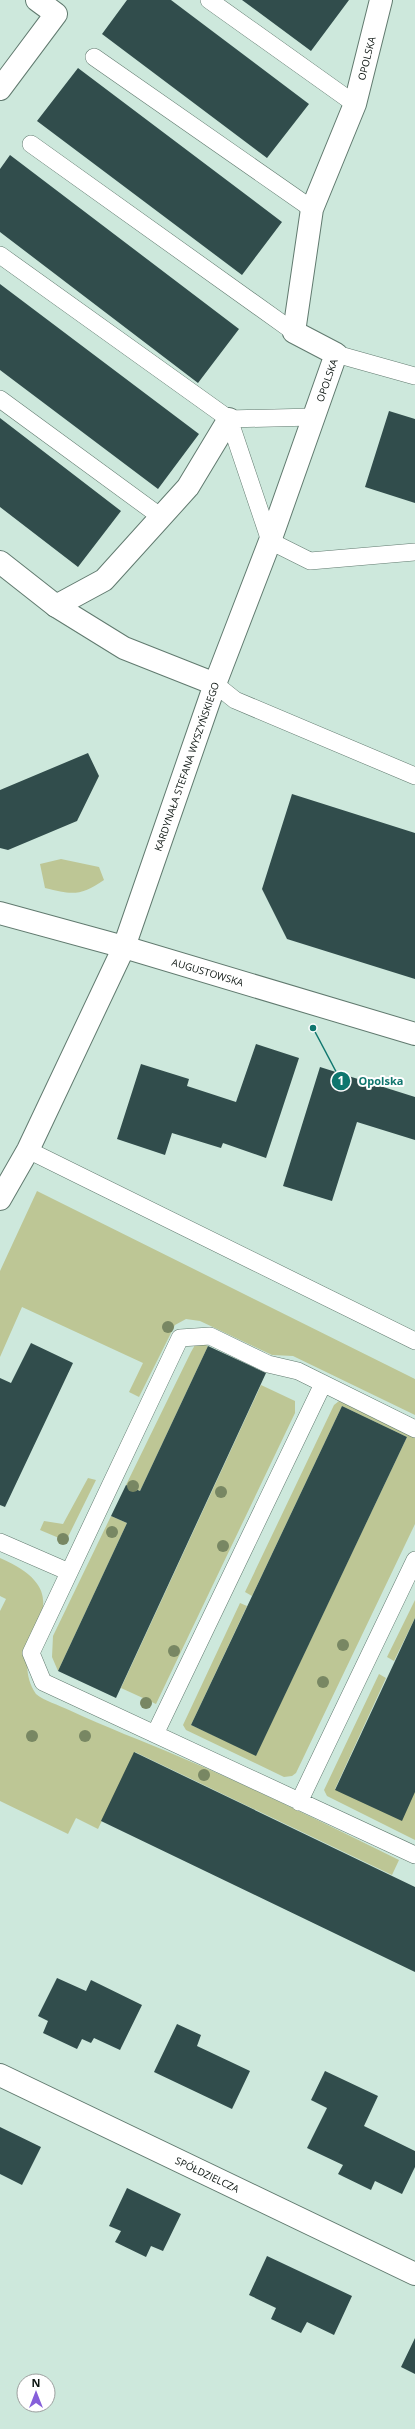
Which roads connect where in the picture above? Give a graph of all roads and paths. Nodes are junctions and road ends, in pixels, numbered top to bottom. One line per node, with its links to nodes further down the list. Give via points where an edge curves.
1 (37, 0): 5 (street, via 56,14)
2 (209, 0): 6 (lane)
3 (380, 0): 6 (street, OPOLSKA)
4 (94, 57): 8 (lane)
5 (0, 89)
6 (355, 104): 8 (street, OPOLSKA)
7 (31, 144): 10 (lane)
8 (312, 209): 10 (street, OPOLSKA)
9 (0, 255): 15 (lane)
10 (294, 332): 11 (street, OPOLSKA)
11 (336, 354): 12 (lane); 14 (street, OPOLSKA)
12 (415, 376)
13 (0, 399): 16 (lane)
14 (313, 417): 15 (lane); 17 (street, OPOLSKA)
15 (229, 419): 16 (street, via 188,487); 17 (lane)
16 (161, 517): 20 (street, via 104,580)
17 (270, 541): 18 (lane, via 310,561); 21 (street, OPOLSKA)
18 (415, 552)
19 (0, 562): 20 (street, KARDYNAŁA STEFANA WYSZYŃSKIEGO)
20 (56, 606): 21 (street, KARDYNAŁA STEFANA WYSZYŃSKIEGO, via 124,648)
21 (215, 684): 22 (lane, via 235,700); 24 (street, KARDYNAŁA STEFANA WYSZYŃSKIEGO)
22 (415, 776)
23 (0, 913): 24 (street, AUGUSTOWSKA)
24 (124, 947): 25 (street, AUGUSTOWSKA); 26 (street)
25 (415, 1034)
26 (28, 1150): 27 (street); 28 (lane)
27 (0, 1199)
28 (415, 1341)
29 (323, 1384): 30 (lane); 33 (lane, via 298,1371 268,1364 210,1336 180,1338); 34 (lane)
30 (415, 1429)
31 (0, 1542): 33 (lane)
32 (415, 1560): 35 (lane)
33 (69, 1572): 34 (lane, via 31,1653 43,1682)
34 (155, 1734): 35 (lane)
35 (299, 1802): 36 (lane)
36 (415, 1855)
37 (0, 2076): 38 (street, SPÓŁDZIELCZA)
38 (415, 2274)

